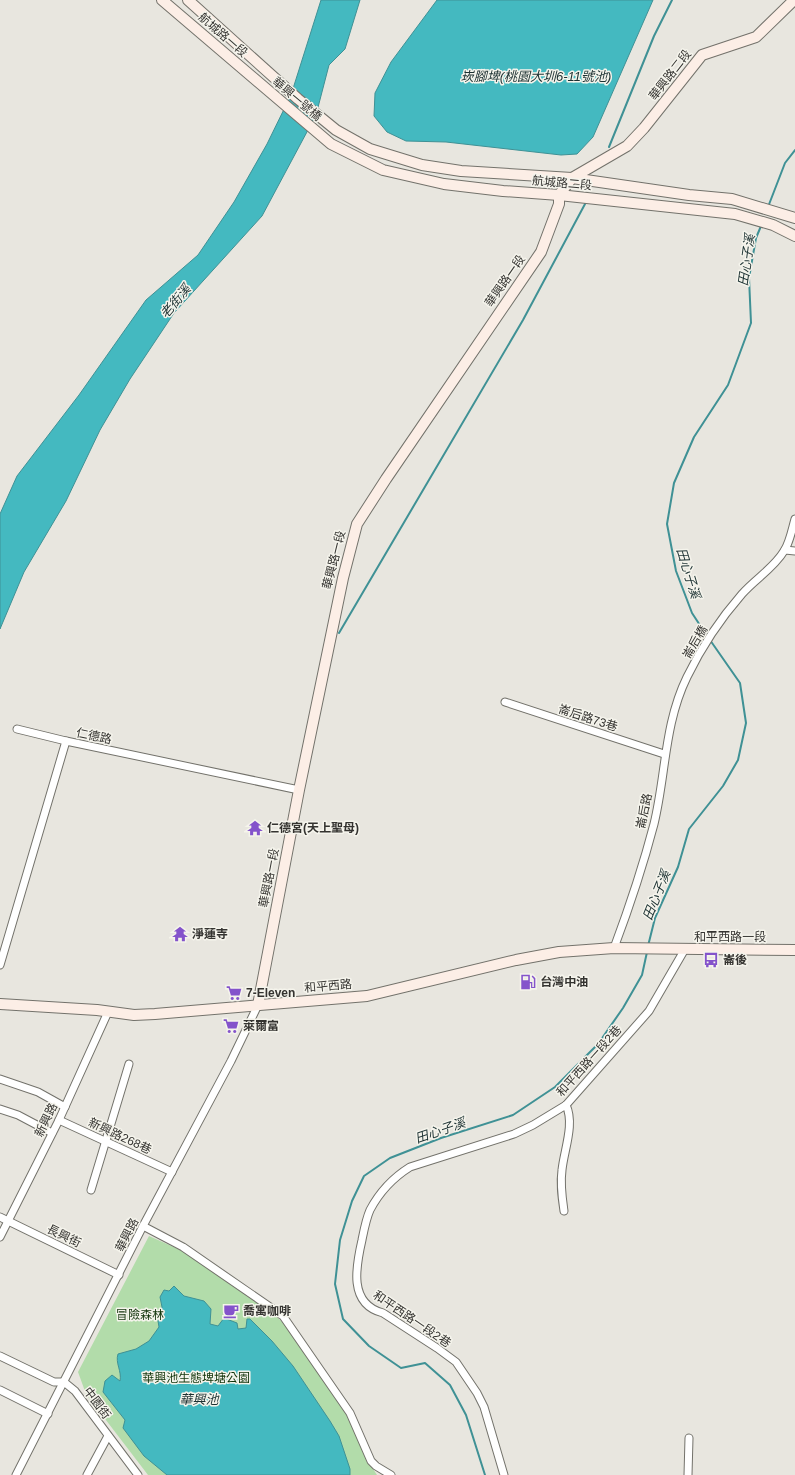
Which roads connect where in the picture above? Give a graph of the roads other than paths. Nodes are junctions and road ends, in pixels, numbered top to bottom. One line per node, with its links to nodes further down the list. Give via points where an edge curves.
1 (162, 0): 5 (street, 航城路一段)
2 (188, 0): 4 (street, 航城路一段)
3 (794, 0): 8 (street, 華興路二段, via 756,37 702,55 627,146)
4 (254, 60): 6 (street, 華興一號橋)
5 (248, 74): 7 (street, 華興一號橋)
6 (336, 130): 8 (street, 航城路二段, via 370,149 422,165 461,171)
7 (331, 144): 9 (street, 航城路二段, via 383,170 444,184)
8 (572, 178): 9 (street, 華興路一段); 10 (street, 航城路二段, via 742,202)
9 (559, 194): 11 (street, 航城路二段, via 737,215 773,225); 20 (street, 華興路一段, via 559,204 541,252 357,524 343,578)
10 (795, 218)
11 (795, 236)
12 (795, 519): 13 (street)
13 (785, 550): 14 (street); 15 (street, 崙后橋, via 722,618)
14 (795, 551)
15 (687, 676): 19 (street, 崙后路, via 676,705)
16 (505, 702): 19 (street, 崙后路73巷)
17 (17, 729): 18 (street)
18 (66, 741): 20 (street, 仁德路); 25 (street, 仁德路)
19 (664, 754): 21 (street, 崙后路, via 654,824)
20 (299, 790): 27 (street, 華興路一段)
21 (614, 948): 22 (street, 和平西路); 27 (street, 和平西路, via 559,952 516,960 367,996)
22 (630, 949): 23 (street, 和平西路一段)
23 (685, 950): 24 (street, 和平西路一段); 31 (street, 和平西路一段2巷, via 649,1010)
24 (795, 950)
25 (0, 965)
26 (0, 1004): 28 (street, 和平西路)
27 (258, 1005): 28 (street, 和平西路, via 134,1015); 37 (street, 華興路)
28 (108, 1012): 32 (street, 新興路)
29 (129, 1064): 36 (street)
30 (0, 1079): 32 (street, via 38,1092)
31 (566, 1105): 39 (street, via 569,1112 568,1141 561,1184); 55 (street, 和平西路一段2巷, via 514,1134 410,1167 399,1174 370,1210 357,1260 358,1289 364,1302 456,1362 484,1407)
32 (64, 1107): 34 (street, 新興路)
33 (0, 1109): 35 (street, via 18,1115)
34 (59, 1120): 35 (street, 新興路); 36 (street, 新興路268巷)
35 (52, 1133): 41 (street, 新興路)
36 (106, 1142): 37 (street, 新興路268巷); 38 (street)
37 (172, 1172): 42 (street, 華興路)
38 (90, 1190)
39 (564, 1211)
40 (0, 1217): 41 (street, 長興街)
41 (8, 1221): 43 (street, 新興路); 44 (street, 長興街)
42 (144, 1226): 44 (street, 華興路); 54 (street, via 183,1247 283,1316 350,1413 371,1461)
43 (0, 1237)
44 (119, 1275): 46 (street, 華興路)
45 (0, 1356): 46 (street, via 54,1382)
46 (64, 1382): 48 (street, 華興路); 49 (street, 中園街, via 75,1391)
47 (0, 1390): 48 (street)
48 (48, 1414): 51 (street, 華興路)
49 (108, 1436): 52 (street); 53 (street, 中園街)
50 (689, 1438): 56 (street)
51 (16, 1475)
52 (87, 1475)
53 (138, 1475)
54 (392, 1475)
55 (504, 1475)
56 (688, 1475)

